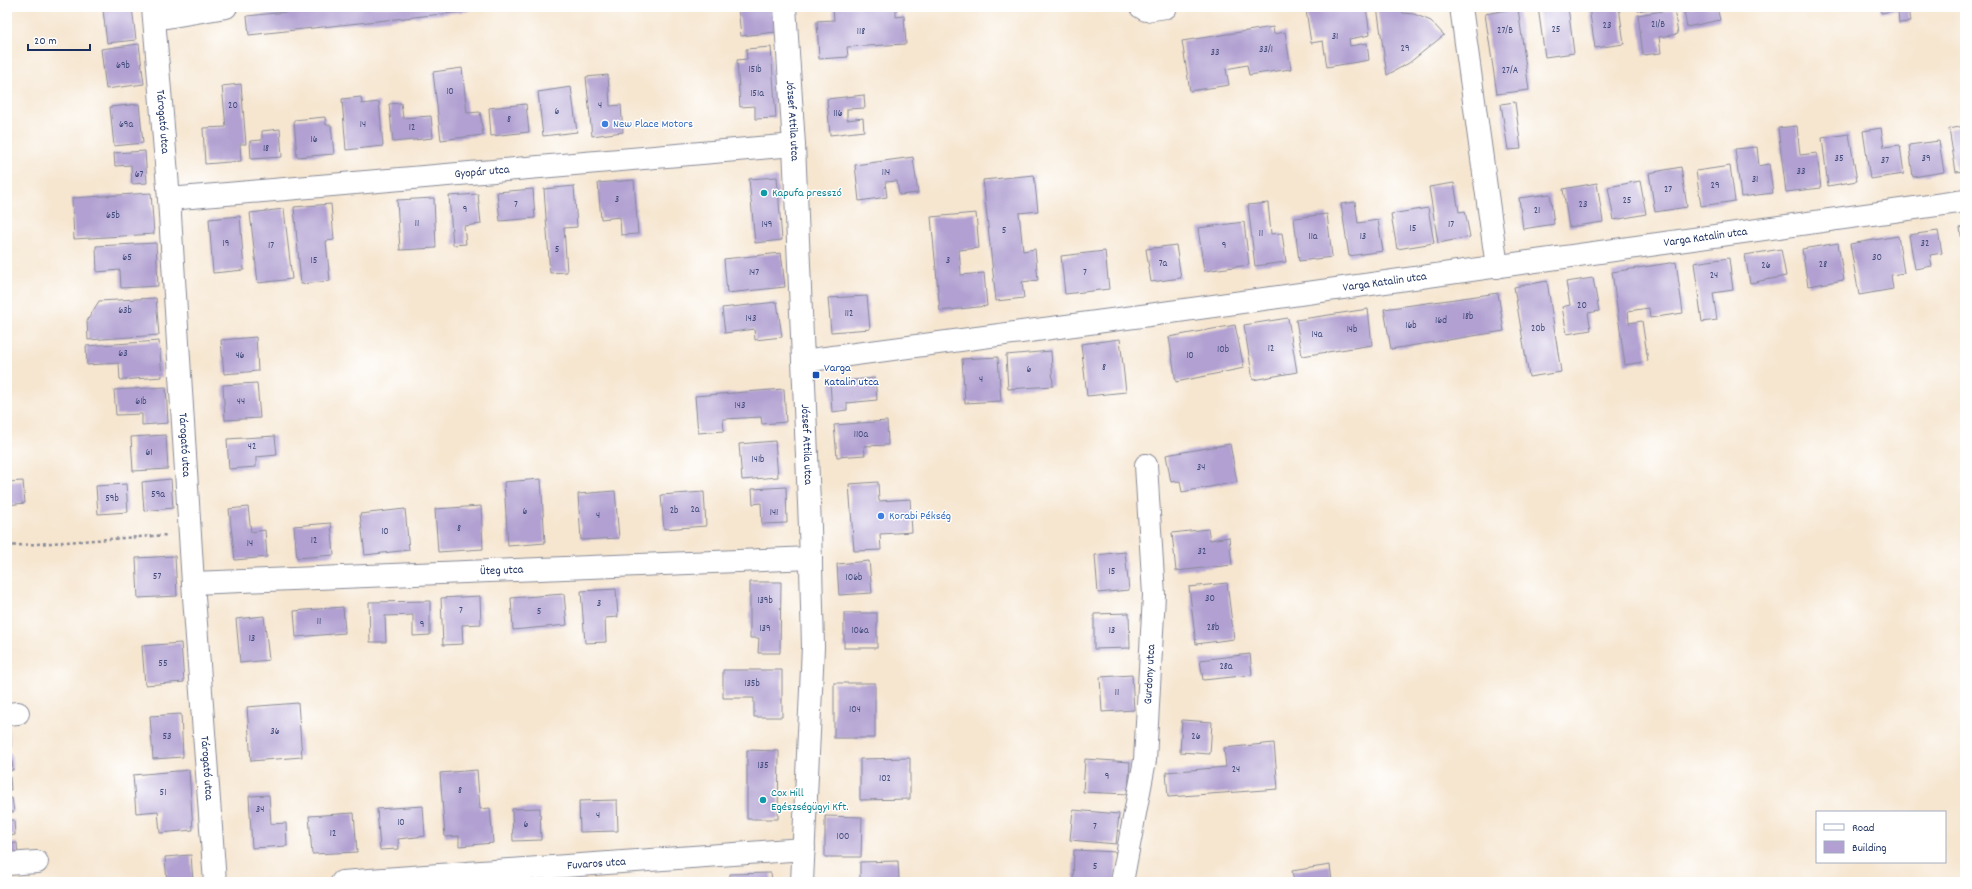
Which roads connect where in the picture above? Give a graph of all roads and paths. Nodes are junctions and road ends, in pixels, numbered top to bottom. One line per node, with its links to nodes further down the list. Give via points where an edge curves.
1 (226, 7): 6 (street)
2 (785, 7): 7 (street, József Attila utca)
3 (1141, 7): 4 (street, via 1146,10)
4 (1166, 7)
5 (1461, 7): 10 (street)
6 (154, 13): 8 (street, Tárogató utca)
7 (794, 145): 8 (street, Gyopár utca); 11 (street, József Attila utca)
8 (169, 198): 13 (street, Tárogató utca)
9 (1965, 201): 10 (street, Varga Katalin utca)
10 (1497, 267): 11 (street, Varga Katalin utca)
11 (803, 361): 15 (street, József Attila utca)
12 (1146, 465): 23 (street, Gurdony utca, via 1154,595 1145,760)
13 (191, 534): 14 (path); 16 (street, Tárogató utca)
14 (7, 546)
15 (811, 558): 16 (street, Üteg utca); 17 (street, József Attila utca, via 813,646)
16 (194, 583): 20 (street, Tárogató utca)
17 (804, 849): 21 (street, Fuvaros utca); 22 (street, József Attila utca)
18 (37, 862): 19 (street)
19 (7, 864)
20 (215, 882)
21 (342, 882)
22 (802, 882)
23 (1122, 882)

